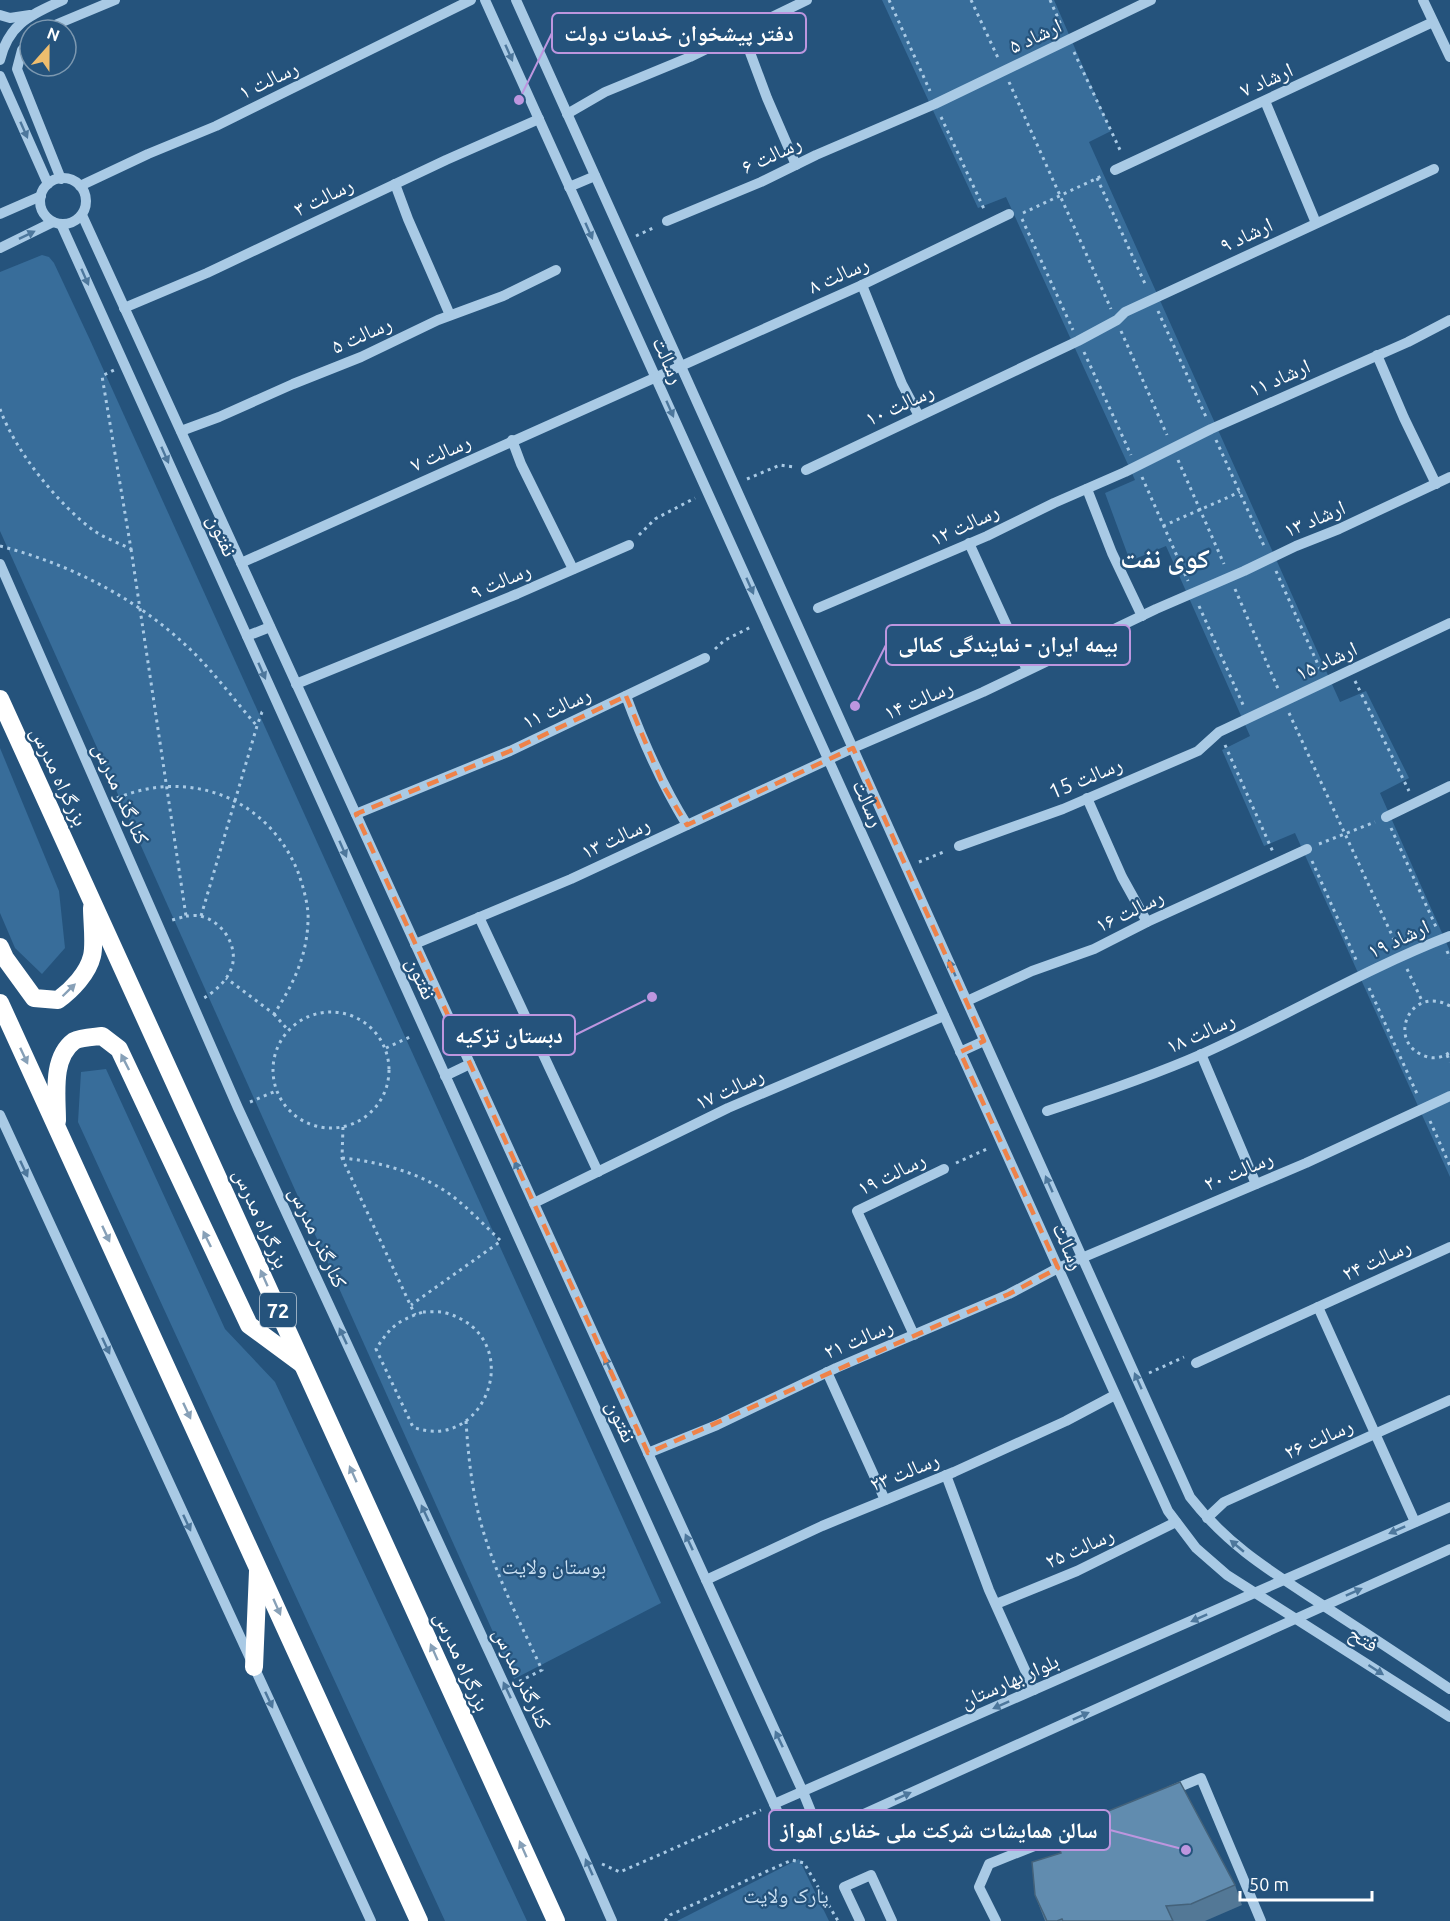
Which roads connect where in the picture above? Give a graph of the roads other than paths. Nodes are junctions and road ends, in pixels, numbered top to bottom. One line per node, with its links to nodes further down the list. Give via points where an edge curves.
1 (63, 0): 10 (street)
2 (115, 0): 11 (street)
3 (471, 0): 29 (street, رسالت ۱, via 216,126)
4 (485, 0): 21 (street, رسالت, one-way to 21)
5 (516, 0): 20 (street, رسالت)
6 (807, 0): 13 (street)
7 (1151, 0): 19 (street, ارشاد ۵)
8 (1423, 0): 12 (street)
9 (0, 15): 10 (street)
10 (30, 15): 15 (street, via 11,33)
11 (72, 18)
12 (1433, 22): 14 (street); 18 (street, ارشاد ۷)
13 (742, 31): 20 (street, via 606,92); 22 (street)
14 (1450, 57)
15 (0, 60)
16 (0, 76): 27 (street, one-way to 27)
17 (21, 78): 26 (street)
18 (1265, 101): 24 (street, ارشاد ۷); 37 (street)
19 (935, 104): 22 (street, رسالت ۶)
20 (567, 114): 25 (street, رسالت)
21 (539, 118): 28 (street, رسالت ۳); 30 (street, رسالت)
22 (796, 165): 35 (street, رسالت ۶)
23 (1434, 169): 37 (street, ارشاد ۹)
24 (1115, 170)
25 (595, 176): 30 (street); 46 (street, رسالت)
26 (61, 179): 27 (street); 29 (street)
27 (48, 184): 31 (street)
28 (395, 184): 41 (street, رسالت ۳); 42 (street)
29 (80, 186): 34 (street, via 86,200)
30 (569, 187): 47 (street, رسالت, one-way to 47)
31 (41, 196): 32 (street); 36 (street, via 47,217)
32 (0, 214)
33 (1009, 214): 40 (street, رسالت ۸)
34 (82, 215): 36 (street, via 69,224); 41 (street, نفتون)
35 (667, 221)
36 (57, 223): 38 (street, one-way to 36); 66 (street, نفتون, one-way to 66)
37 (1316, 223): 44 (street, ارشاد ۹, via 1125,312)
38 (0, 248)
39 (556, 270): 42 (street, رسالت ۵, via 503,296)
40 (862, 285): 46 (street, رسالت ۸); 48 (street)
41 (124, 308): 49 (street, نفتون)
42 (450, 315): 49 (street, رسالت ۵, via 362,357)
43 (1450, 320): 45 (street, ارشاد ۱۱)
44 (1078, 341): 48 (street, رسالت ۱۰)
45 (1377, 355): 52 (street, ارشاد ۱۱); 54 (street)
46 (681, 365): 47 (street, رسالت ۸); 73 (street, رسالت)
47 (656, 378): 50 (street, رسالت ۷); 74 (street, رسالت, one-way to 74)
48 (919, 416): 51 (street, رسالت ۱۰)
49 (181, 431): 58 (street, نفتون)
50 (512, 440): 58 (street, رسالت ۷); 60 (street)
51 (806, 470)
52 (1125, 472): 55 (street, رسالت ۱۲)
53 (1450, 477): 54 (street, ارشاد ۱۳)
54 (1436, 484): 61 (street, ارشاد ۱۳)
55 (1087, 489): 56 (street, رسالت ۱۲); 63 (street)
56 (969, 543): 62 (street, رسالت ۱۲); 68 (street)
57 (628, 545): 60 (street, رسالت ۹)
58 (241, 563): 65 (street, نفتون)
59 (0, 564): 143 (street, کنارگذر مدرس, one-way to 59, via 238,1108)
60 (573, 569): 69 (street, رسالت ۹)
61 (1193, 593): 63 (street, رسالت ۱۴)
62 (818, 608)
63 (1142, 616): 68 (street, رسالت ۱۴)
64 (1450, 622): 72 (street, ارشاد ۱۵)
65 (270, 627): 66 (street); 69 (street, نفتون)
66 (247, 636): 96 (street, نفتون, one-way to 96)
67 (705, 658): 70 (street, رسالت ۱۱)
68 (1027, 670): 73 (street, رسالت ۱۴)
69 (296, 684): 77 (street, نفتون)
70 (626, 696): 77 (street, رسالت ۱۱, via 510,751); 79 (street, via 664,787)
71 (0, 699): 82 (highway, بزرگراه مدرس / 72)
72 (1219, 732): 76 (street, رسالت 15, via 1198,751)
73 (853, 748): 74 (street, رسالت ۱۴); 89 (street, رسالت, one-way to 73)
74 (828, 759): 79 (street, رسالت ۱۳); 91 (street, رسالت)
75 (1450, 786): 78 (street)
76 (1087, 798): 80 (street, رسالت 15); 84 (street)
77 (356, 814): 86 (street, نفتون)
78 (1386, 817)
79 (687, 825): 83 (street, رسالت ۱۳)
80 (958, 846)
81 (1307, 849): 84 (street, رسالت ۱۶)
82 (92, 900): 87 (highway, one-way to 82, via 34,998 58,1000 83,975 92,956); 111 (highway, بزرگراه مدرس / 72, one-way to 82)
83 (479, 917): 86 (street, رسالت ۱۳); 102 (street)
84 (1147, 922): 89 (street, رسالت ۱۶, via 1094,949)
85 (1446, 938): 88 (street, ارشاد ۱۹)
86 (415, 944): 95 (street, نفتون)
87 (0, 947)
88 (1363, 976): 94 (street, رسالت ۱۸)
89 (966, 1001): 92 (street, رسالت)
90 (0, 1003): 100 (highway, one-way to 100)
91 (944, 1016): 93 (street, رسالت); 102 (street, رسالت ۱۷, via 728,1108)
92 (984, 1041): 93 (street); 106 (street, رسالت, one-way to 92)
93 (960, 1052): 107 (street, رسالت)
94 (1201, 1054): 98 (street, رسالت ۱۸); 103 (street)
95 (470, 1064): 96 (street); 104 (street, نفتون, one-way to 95)
96 (445, 1076): 137 (street, نفتون)
97 (1450, 1096): 103 (street, رسالت ٢٠)
98 (1047, 1111)
99 (0, 1115): 131 (street, one-way to 131)
100 (57, 1128): 111 (highway, one-way to 100, via 249,1325 119,1049 102,1036 76,1040 62,1054 57,1080); 124 (highway, one-way to 124)
101 (944, 1169): 109 (street, رسالت ۱۹, via 857,1211)
102 (598, 1172): 104 (street, رسالت ۱۷)
103 (1256, 1184): 106 (street, رسالت ٢٠)
104 (534, 1203): 116 (street, نفتون, one-way to 104)
105 (1450, 1247): 108 (street, رسالت ۲۴)
106 (1082, 1258): 107 (street, رسالت ۲۱); 120 (street, رسالت, one-way to 106, via 1190,1497)
107 (1058, 1268): 109 (street, رسالت ۲۱); 113 (street, رسالت)
108 (1314, 1309): 110 (street, رسالت ۲۴); 115 (street)
109 (914, 1335): 112 (street, رسالت ۲۱)
110 (1196, 1362)
111 (303, 1365): 142 (highway, بزرگراه مدرس / 72, one-way to 111)
112 (827, 1372): 116 (street, رسالت ۲۱); 118 (street)
113 (1115, 1395): 117 (street, رسالت ۲۳); 121 (street, رسالت)
114 (1450, 1400): 115 (street, رسالت ۲۶)
115 (1376, 1434): 120 (street, رسالت ۲۶, via 1224,1502); 122 (street)
116 (648, 1453): 125 (street, نفتون, one-way to 116)
117 (946, 1475): 118 (street, رسالت ۲۳); 128 (street)
118 (885, 1500): 125 (street, رسالت ۲۳)
119 (1450, 1507): 122 (street, بلوار بهارستان)
120 (1207, 1518): 126 (street, رسالت, one-way to 120, via 1238,1548)
121 (1176, 1522): 127 (street, رسالت, via 1196,1548 1227,1575); 128 (street, رسالت ۲۵, via 1077,1571)
122 (1415, 1522): 126 (street, بلوار بهارستان, one-way to 126)
123 (1450, 1548): 129 (street, one-way to 123)
124 (258, 1566): 131 (highway); 141 (highway, one-way to 141)
125 (706, 1580): 135 (street, نفتون, one-way to 125)
126 (1284, 1580): 127 (street, بلوار بهارستان); 129 (street, فتح)
127 (1256, 1592): 130 (street, فتح); 133 (street, بلوار بهارستان, one-way to 133)
128 (996, 1604): 133 (street)
129 (1324, 1605): 130 (street); 132 (street, فتح)
130 (1296, 1618): 134 (street, فتح, one-way to 134); 139 (street, one-way to 130)
131 (254, 1667): 140 (street, one-way to 140)
132 (1450, 1689)
133 (1034, 1690): 135 (street, بلوار بهارستان, one-way to 135)
134 (1450, 1717)
135 (803, 1792): 137 (street, بلوار بهارستان); 139 (street, نفتون)
136 (1159, 1796): 147 (street, via 1201,1778)
137 (774, 1804): 139 (street, نفتون, via 793,1846)
138 (1074, 1830): 146 (street, via 989,1864 979,1887)
139 (820, 1834)
140 (370, 1921)
141 (419, 1921)
142 (556, 1921)
143 (612, 1921)
144 (860, 1921): 145 (street, via 844,1887 871,1875)
145 (892, 1921)
146 (996, 1921)
147 (1261, 1921)

